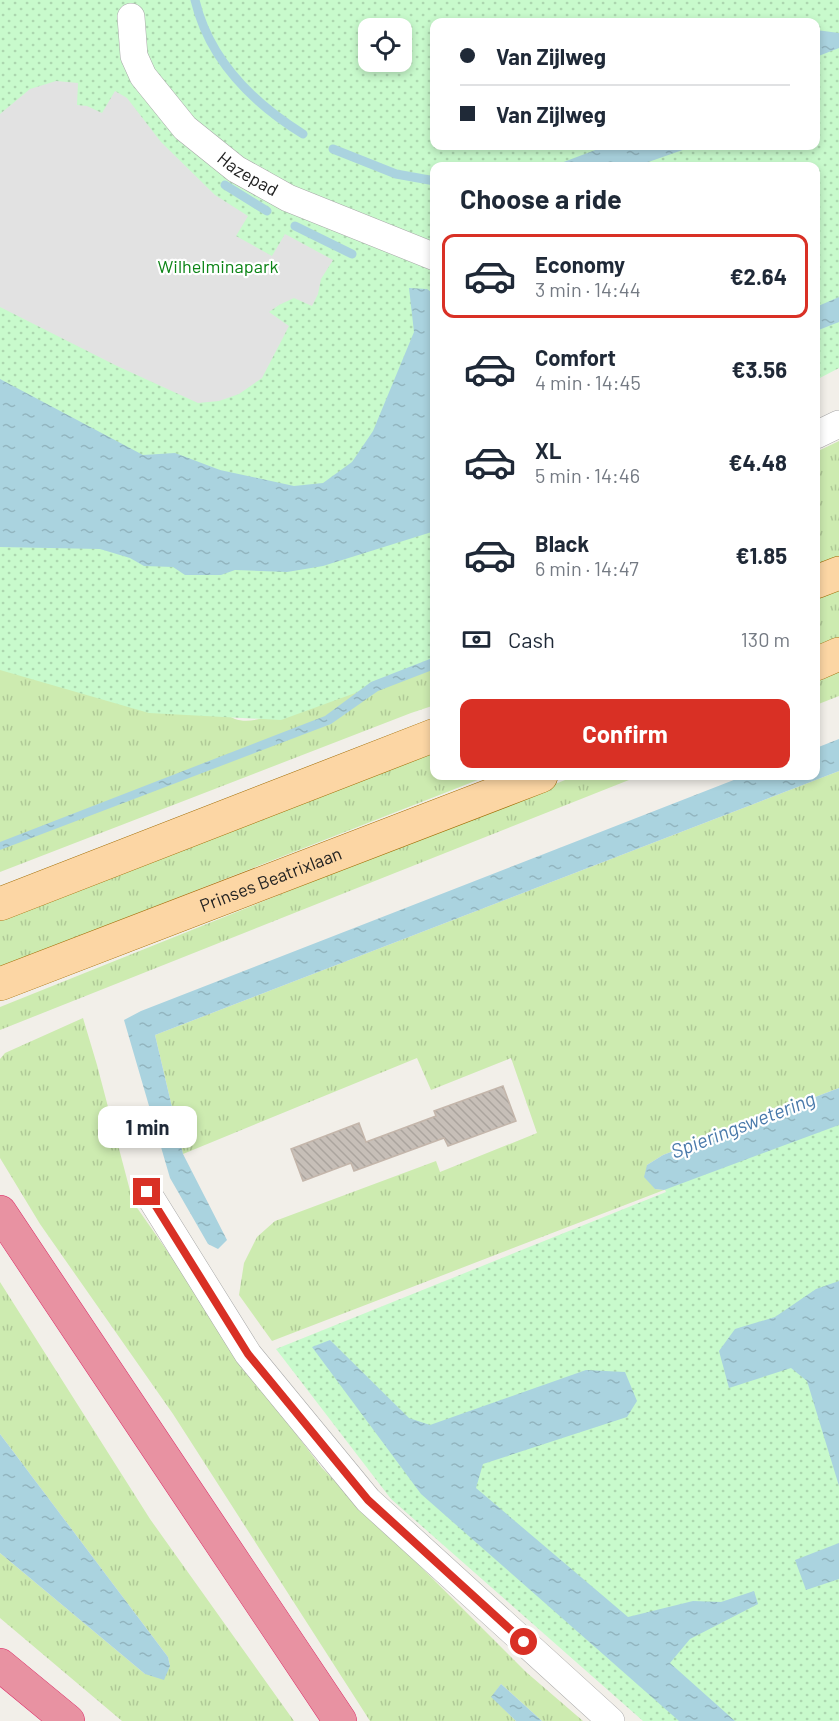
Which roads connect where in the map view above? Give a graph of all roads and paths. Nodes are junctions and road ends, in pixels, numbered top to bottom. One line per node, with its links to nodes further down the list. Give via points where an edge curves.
1 (131, 17): 2 (street, Hazepad, via 134,56 143,76 185,128 236,169 288,198)
2 (430, 255)
3 (839, 424): 4 (street)
4 (820, 433)
5 (839, 573): 6 (main road)
6 (820, 580)
7 (839, 654): 8 (main road)
8 (820, 662)
9 (430, 737): 11 (main road)
10 (531, 780): 12 (main road, Prinses Beatrixlaan)
11 (0, 904)
12 (0, 984)
13 (147, 1192): 18 (street, via 248,1354 368,1500)
14 (0, 1212): 17 (highway)
15 (0, 1665): 16 (highway)
16 (68, 1721)
17 (340, 1721)
18 (611, 1721)

